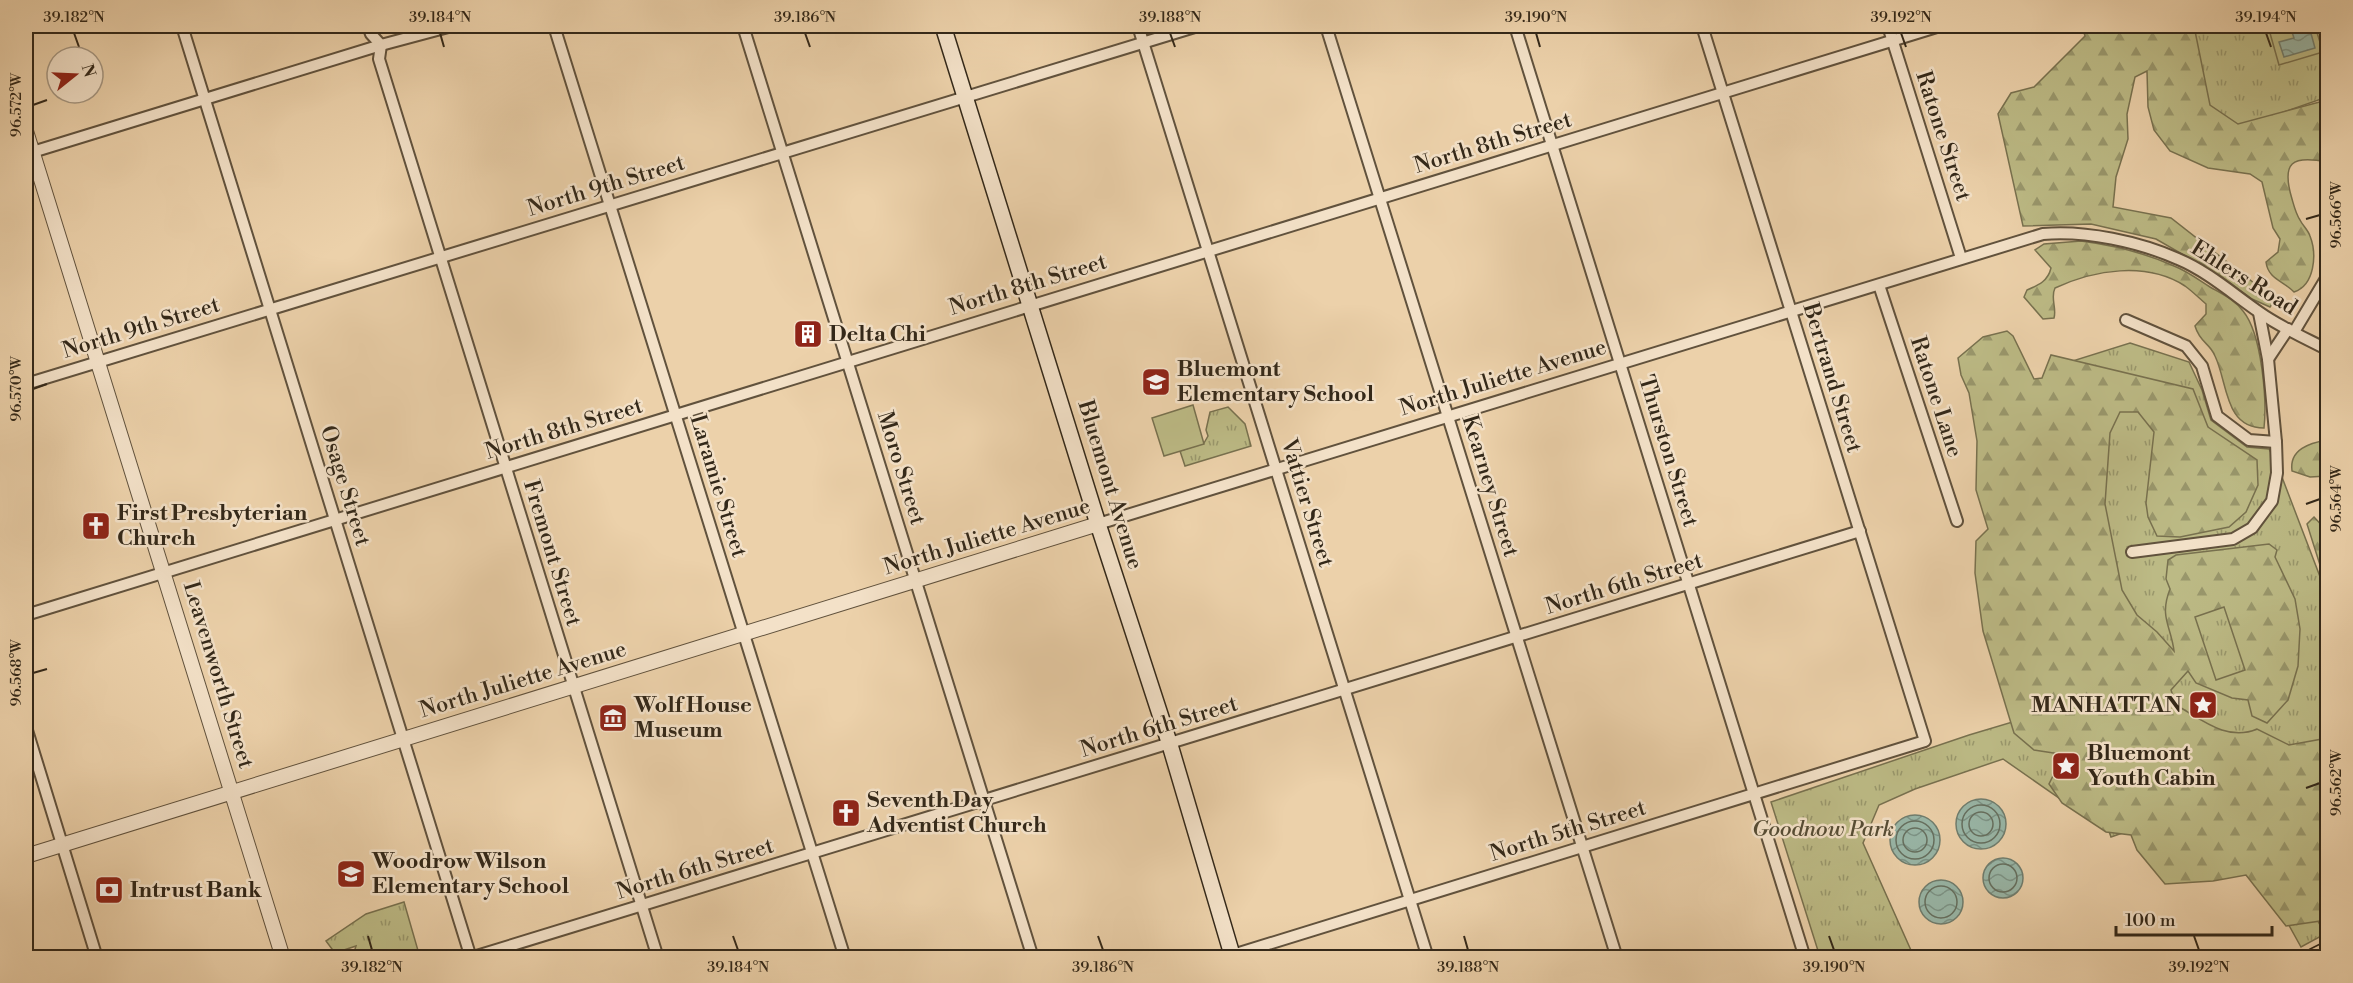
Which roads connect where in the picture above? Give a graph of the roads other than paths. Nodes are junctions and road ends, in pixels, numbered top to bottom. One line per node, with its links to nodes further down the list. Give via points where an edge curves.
1 (182, 26): 19 (street, Osage Street)
2 (368, 26): 16 (street, Fremont Street)
3 (452, 26): 16 (street)
4 (554, 26): 25 (street, Laramie Street)
5 (743, 26): 23 (street, Moro Street)
6 (943, 26): 18 (main road, Bluemont Avenue)
7 (1138, 26): 15 (street, Vattier Street)
8 (1198, 26): 15 (street, North 9th Street)
9 (1326, 26): 24 (street, Kearney Street)
10 (1515, 26): 21 (street, Thurston Street)
11 (1702, 26): 17 (street, Bertrand Street)
12 (1888, 26): 14 (street, Ratone Street)
13 (1940, 26): 14 (street, North 8th Street)
14 (1892, 40): 17 (street, North 8th Street); 28 (street, Ratone Street)
15 (1143, 42): 18 (street, North 9th Street); 26 (street, Vattier Street)
16 (381, 45): 19 (street); 27 (street, Fremont Street, via 379,59)
17 (1723, 92): 21 (street, North 8th Street); 33 (street, Bertrand Street)
18 (965, 97): 23 (street, North 9th Street); 31 (main road, Bluemont Avenue)
19 (204, 99): 22 (street); 32 (street, Osage Street)
20 (26, 131): 22 (street, Leavenworth Street)
21 (1552, 145): 24 (street, North 8th Street); 41 (street, Thurston Street)
22 (29, 153): 39 (street, Leavenworth Street)
23 (782, 153): 25 (street, North 9th Street); 40 (street, Moro Street)
24 (1380, 198): 26 (street, North 8th Street); 44 (street, Kearney Street)
25 (611, 206): 27 (street, North 9th Street); 43 (street, Laramie Street)
26 (1209, 250): 31 (street, North 8th Street); 47 (street, Vattier Street)
27 (439, 257): 32 (street, North 9th Street); 46 (street, Fremont Street)
28 (1961, 258): 30 (street, North Juliette Avenue); 34 (street, Ehlers Road, via 2043,234 2087,233 2179,259)
29 (2326, 284): 36 (street)
30 (1879, 285): 33 (street, North Juliette Avenue); 49 (street, Ratone Lane)
31 (1031, 305): 40 (street, North 8th Street); 50 (main road, Bluemont Avenue)
32 (270, 309): 39 (street, North 9th Street); 48 (street, Osage Street)
33 (1791, 312): 41 (street, North Juliette Avenue); 51 (street, Bertrand Street)
34 (2259, 313): 36 (street, Ehlers Road); 38 (street)
35 (2126, 320): 45 (street, via 2186,346 2202,366 2217,416 2249,440)
36 (2291, 330): 37 (street, Ehlers Road); 38 (street)
37 (2326, 347)
38 (2268, 359): 45 (street)
39 (98, 361): 42 (street, North 9th Street); 53 (street, Leavenworth Street)
40 (848, 362): 43 (street, North 8th Street); 54 (street, Moro Street)
41 (1620, 364): 44 (street, North Juliette Avenue); 55 (street, Thurston Street)
42 (26, 384)
43 (676, 415): 46 (street, North 8th Street); 57 (street, Laramie Street)
44 (1448, 417): 47 (street, North Juliette Avenue); 58 (street, Kearney Street)
45 (2276, 442): 52 (street, via 2277,473 2272,501 2252,528 2233,539)
46 (505, 467): 48 (street, North 8th Street); 59 (street, Fremont Street)
47 (1276, 470): 50 (street, North Juliette Avenue); 60 (street, Vattier Street)
48 (335, 520): 53 (street, North 8th Street); 62 (street, Osage Street)
49 (1957, 521)
50 (1098, 524): 54 (street, North Juliette Avenue); 64 (main road, Bluemont Avenue)
51 (1860, 531): 55 (street, North 6th Street); 63 (street, Bertrand Street)
52 (2133, 552)
53 (164, 572): 56 (street, North 8th Street); 65 (street, Leavenworth Street)
54 (916, 581): 57 (street, North Juliette Avenue); 67 (street, Moro Street)
55 (1689, 584): 58 (street, North 6th Street); 66 (street, Thurston Street)
56 (26, 615)
57 (744, 634): 59 (street, North Juliette Avenue); 70 (street, Laramie Street)
58 (1517, 637): 60 (street, North 6th Street); 69 (street, Kearney Street)
59 (573, 687): 62 (street, North Juliette Avenue); 73 (street, Fremont Street)
60 (1345, 690): 64 (street, North 6th Street); 72 (street, Vattier Street)
61 (26, 727): 68 (street)
62 (403, 739): 65 (street, North Juliette Avenue); 78 (street, Osage Street)
63 (1925, 741): 66 (street, North 5th Street)
64 (1170, 745): 67 (street, North 6th Street); 75 (main road, Bluemont Avenue)
65 (233, 792): 68 (street, North Juliette Avenue); 77 (street, Leavenworth Street)
66 (1754, 794): 69 (street, North 5th Street); 84 (street, Thurston Street)
67 (984, 801): 70 (street, North 6th Street); 81 (street, Moro Street)
68 (62, 845): 71 (street, North Juliette Avenue); 76 (street)
69 (1582, 847): 72 (street, North 5th Street); 83 (street, Kearney Street)
70 (812, 854): 73 (street, North 6th Street); 80 (street, Laramie Street)
71 (26, 856)
72 (1410, 900): 75 (street, North 5th Street); 82 (street, Vattier Street)
73 (642, 906): 78 (street, North 6th Street); 79 (street, Fremont Street)
74 (2328, 951): 85 (highway)
75 (1229, 956)
76 (97, 957)
77 (283, 957)
78 (471, 957)
79 (658, 957)
80 (845, 957)
81 (1033, 957)
82 (1428, 957)
83 (1617, 957)
84 (1805, 957)
85 (2314, 957)

